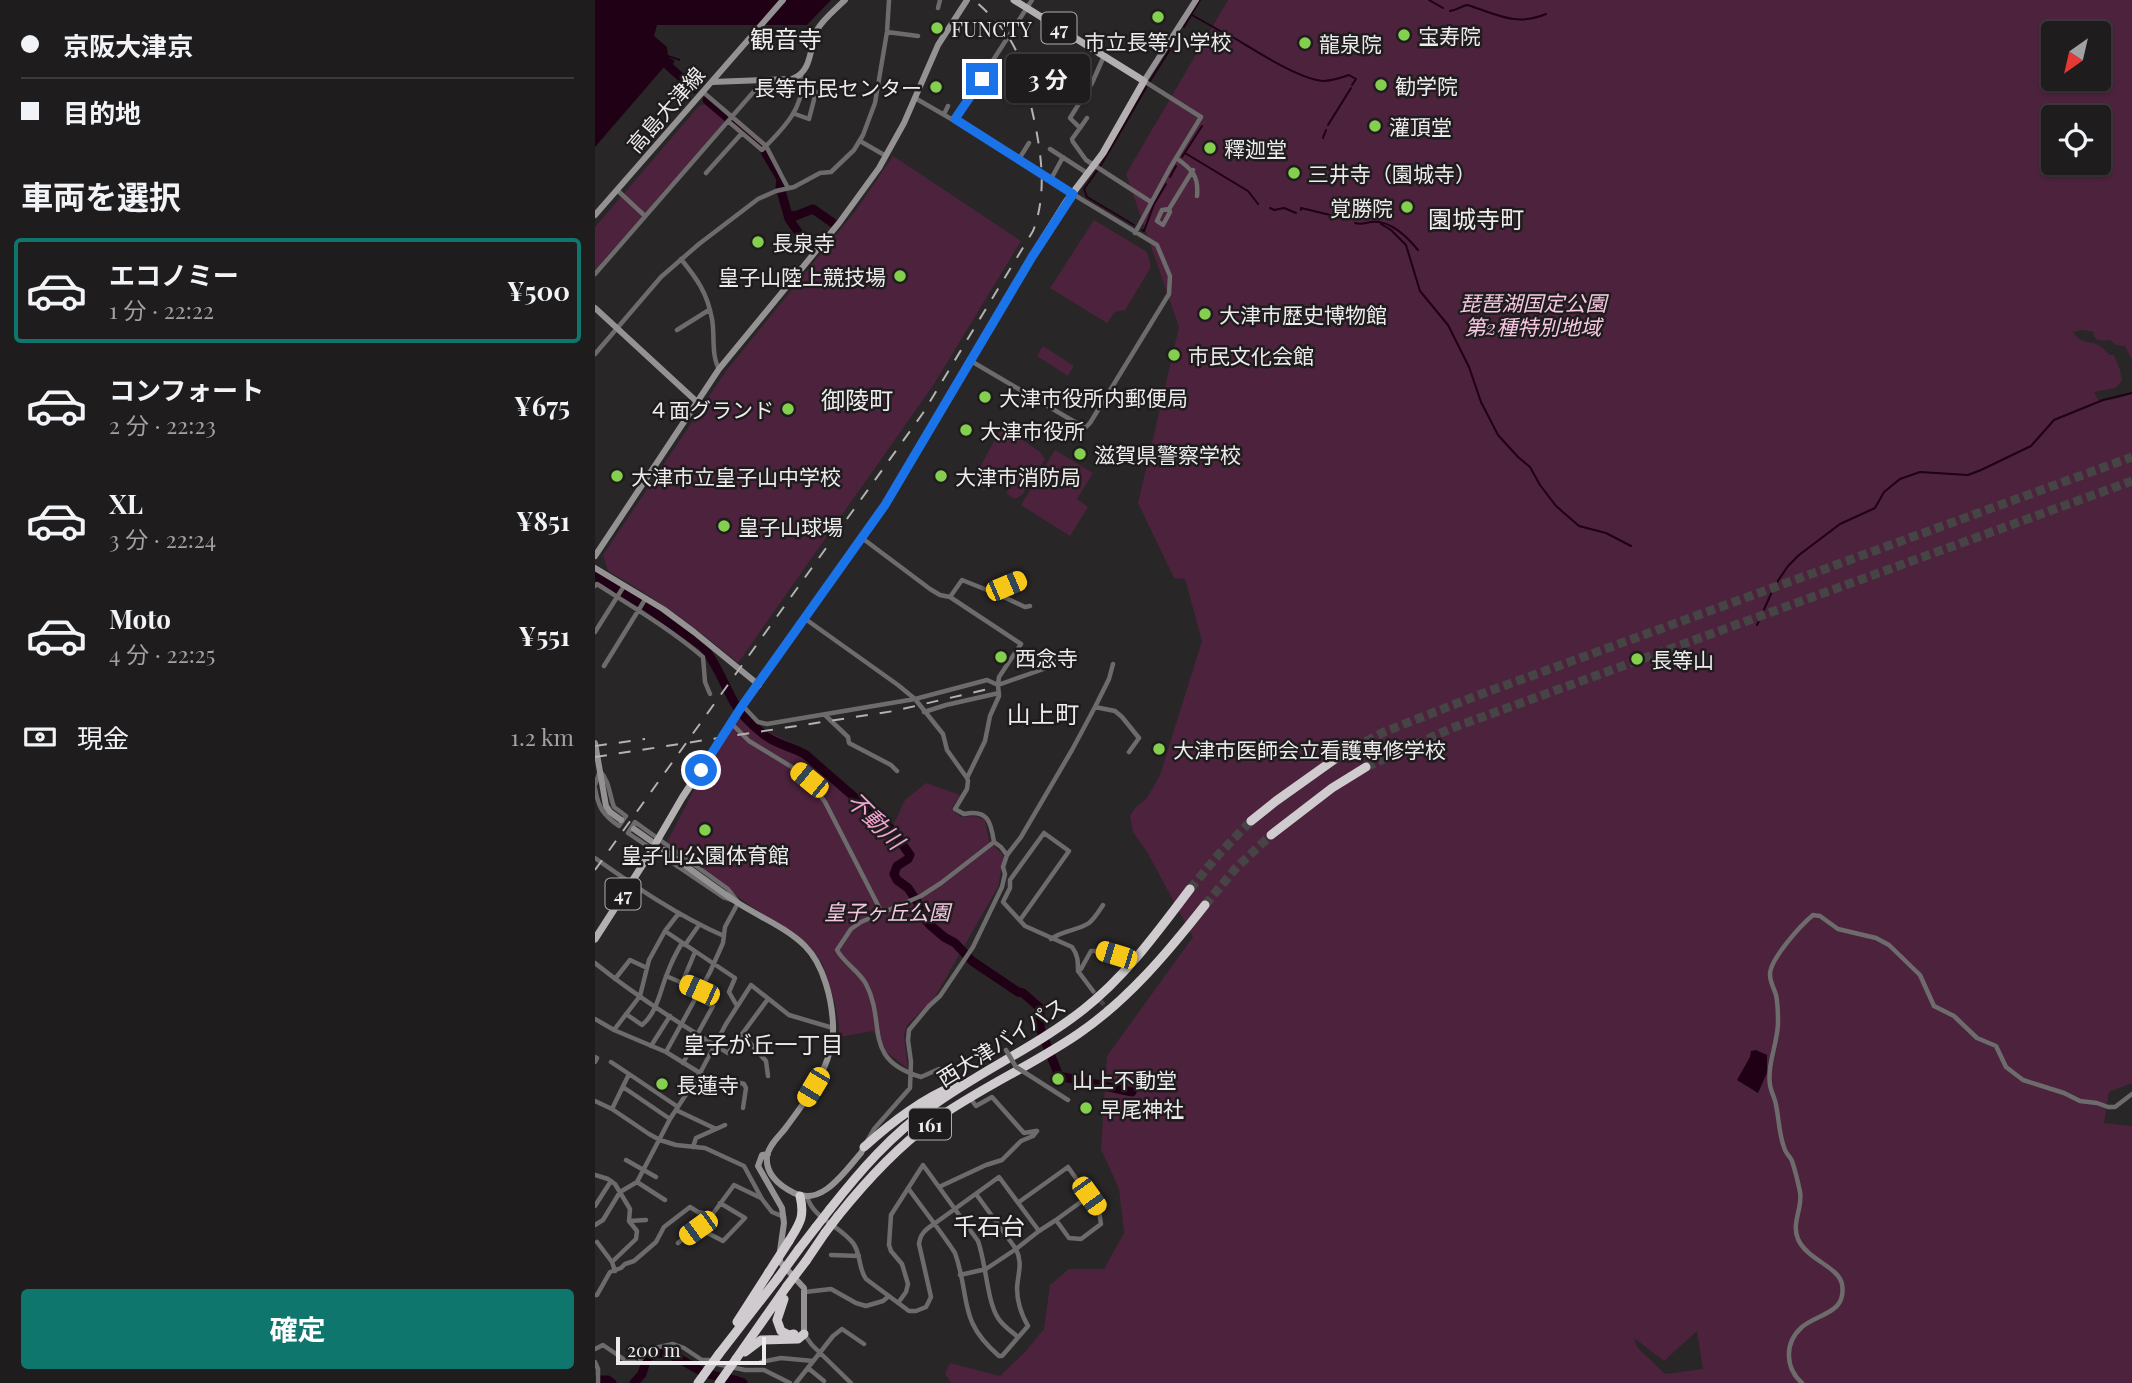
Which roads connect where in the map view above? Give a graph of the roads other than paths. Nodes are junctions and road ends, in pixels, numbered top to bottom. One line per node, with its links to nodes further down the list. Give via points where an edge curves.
1 (783, 0): 17 (street, 高島大津線)
2 (845, 0): 14 (street, via 819,28)
3 (889, 0): 11 (street)
4 (940, 0): 9 (street)
5 (967, 0): 20 (street, via 938,45)
6 (1014, 0): 10 (main road, 47)
7 (1032, 0): 10 (street)
8 (1196, 0): 16 (street)
9 (938, 8)
10 (1027, 8): 13 (main road, 47); 25 (street)
11 (887, 32): 12 (street); 30 (street, via 875,103)
12 (918, 37)
13 (1104, 55): 16 (main road, 47); 27 (street, via 1070,118)
14 (801, 75): 15 (street); 22 (street)
15 (763, 81): 17 (street); 26 (street)
16 (1144, 81): 36 (street, via 1201,117); 38 (main road, 47)
17 (712, 82): 18 (street, 高島大津線)
18 (703, 92): 26 (street); 43 (street, 高島大津線)
19 (816, 92): 22 (street, via 809,119)
20 (915, 98): 23 (street); 34 (street)
21 (948, 106): 23 (street)
22 (795, 114): 32 (street)
23 (944, 114): 25 (street)
24 (1087, 118): 27 (street)
25 (955, 119): 37 (street)
26 (731, 120): 28 (street); 29 (street); 50 (street)
27 (1080, 128): 38 (street, via 1072,139 1074,145)
28 (742, 133): 29 (street); 40 (street)
29 (753, 139): 32 (street)
30 (860, 141): 34 (street); 44 (street, via 834,170)
31 (1029, 143): 37 (street)
32 (766, 146): 44 (street)
33 (1049, 149): 35 (street)
34 (886, 156): 60 (street, via 839,223)
35 (1063, 157): 41 (street); 42 (street)
36 (1176, 158): 39 (street); 47 (street)
37 (1019, 159): 42 (street)
38 (1098, 167): 41 (main road, 47); 47 (street)
39 (1193, 170): 46 (street); 48 (street)
40 (706, 173)
41 (1089, 174): 45 (main road, 47)
42 (1051, 179): 45 (street)
43 (617, 190): 49 (street, 高島大津線); 50 (street)
44 (783, 190): 52 (street, via 758,200)
45 (1073, 194): 51 (street); 59 (main road, 47)
46 (1197, 196)
47 (1151, 202): 51 (street)
48 (1169, 209)
49 (595, 215)
50 (645, 216): 53 (street)
51 (1135, 233): 59 (street, via 1157,245 1171,286 1088,426 1080,427)
52 (681, 259): 55 (street, via 703,288); 56 (street)
53 (595, 274)
54 (595, 308): 56 (street)
55 (709, 310): 57 (street); 60 (street)
56 (617, 327): 58 (street); 61 (street)
57 (677, 330)
58 (595, 354)
59 (970, 360): 62 (main road, 47, via 890,497)
60 (719, 369): 61 (street)
61 (697, 401): 63 (street)
62 (861, 537): 70 (street, via 930,589); 74 (main road, 47)
63 (595, 556)
64 (595, 568): 67 (street)
65 (1020, 580): 68 (street)
66 (596, 584): 69 (street)
67 (624, 586): 69 (street); 71 (street)
68 (992, 592): 70 (street, via 962,580); 72 (street)
69 (617, 597): 73 (street); 77 (street)
70 (950, 597): 84 (street, via 1020,642)
71 (646, 599): 73 (street); 75 (street)
72 (1030, 606)
73 (639, 610): 76 (street); 82 (street)
74 (803, 618): 83 (main road, 47); 87 (street)
75 (678, 621): 76 (street); 78 (street)
76 (671, 631): 79 (street)
77 (595, 632)
78 (710, 646): 79 (street); 83 (street)
79 (701, 655): 86 (street)
80 (1058, 660): 84 (street)
81 (1113, 664): 89 (street)
82 (604, 666)
83 (759, 685): 88 (main road, 47)
84 (998, 685): 85 (street); 87 (street, via 987,680)
85 (999, 693): 90 (street); 99 (street, via 985,741)
86 (710, 694)
87 (915, 699): 90 (street); 91 (street)
88 (743, 706): 91 (street, via 760,723); 92 (main road, 47)
89 (1095, 707): 94 (street, via 1115,711 1139,738); 109 (street)
90 (924, 712): 99 (street, via 941,730 947,750)
91 (824, 715): 98 (street, via 849,743)
92 (731, 723): 107 (main road, 47); 119 (street, via 749,741 809,780)
93 (595, 743): 97 (street)
94 (1129, 752)
95 (1342, 754): 103 (highway)
96 (1366, 767): 105 (highway)
97 (600, 771): 100 (street); 101 (street, via 610,787 614,807 627,816 619,826); 102 (street, via 606,806)
98 (897, 771)
99 (967, 778): 106 (street, via 967,789 955,809 987,817)
100 (595, 787): 101 (street)
101 (596, 802)
102 (621, 820)
103 (1251, 821)
104 (634, 829): 107 (street)
105 (1271, 835)
106 (994, 842): 109 (street); 119 (street, via 941,883)
107 (654, 843): 107 (street, via 635,822 628,833); 113 (main road, 47); 115 (street, via 723,897); 115 (street, via 728,889)
108 (664, 850): 115 (street)
109 (1007, 855): 111 (street)
110 (595, 858): 113 (street)
111 (1005, 874): 112 (street); 161 (street, via 973,947 940,996 909,1030)
112 (1012, 877): 120 (street, via 1003,902); 120 (street, via 1044,833 1069,850)
113 (630, 883): 118 (street); 124 (main road, 47)
114 (1190, 889): 162 (highway, 西大津バイパス / 161, via 1134,961 1085,1008)
115 (738, 902): 123 (street); 147 (street, via 796,939 813,956 831,1004)
116 (1103, 905): 125 (street, via 1091,922)
117 (1205, 905): 216 (highway, 西大津バイパス / 161, bridge, via 1176,941 1096,1020 965,1101 892,1154 838,1216)
118 (679, 913): 121 (street); 122 (street)
119 (882, 913): 161 (street, via 851,929 837,950 865,981 882,1051)
120 (1020, 920): 125 (street)
121 (699, 925): 123 (street); 126 (street)
122 (665, 931): 126 (street); 131 (street)
123 (724, 936): 130 (street)
124 (595, 939)
125 (1051, 939): 132 (street, via 1072,947)
126 (684, 944): 127 (street); 133 (street)
127 (695, 952): 130 (street); 135 (street)
128 (1116, 955): 132 (street, via 1091,951)
129 (595, 963): 134 (street)
130 (714, 963): 136 (street); 141 (street, via 735,978 729,992)
131 (647, 968): 134 (street, via 630,960); 138 (street)
132 (1078, 971): 137 (street)
133 (666, 976): 135 (street); 142 (street)
134 (615, 979): 138 (street)
135 (682, 983): 136 (street)
136 (699, 990): 139 (street)
137 (1093, 991)
138 (640, 996): 142 (street); 143 (street)
139 (695, 997): 146 (street); 150 (street, via 713,1006)
140 (768, 999): 141 (street, via 751,985); 147 (street, via 789,1015); 149 (street)
141 (737, 1006): 151 (street)
142 (656, 1007): 143 (street, via 642,1025); 144 (street)
143 (626, 1014): 148 (street)
144 (670, 1016): 146 (street); 152 (street)
145 (595, 1018): 148 (street)
146 (682, 1023): 150 (street); 154 (street)
147 (834, 1028): 179 (street, via 822,1071)
148 (614, 1030): 152 (street)
149 (742, 1034): 151 (street, via 729,1053); 163 (street, via 766,1061)
150 (698, 1036): 151 (street); 158 (street)
151 (715, 1045): 159 (street)
152 (651, 1046): 154 (street)
153 (1006, 1050): 167 (street, bridge, via 1016,1067)
154 (666, 1052): 158 (street)
155 (595, 1057): 156 (street)
156 (595, 1062)
157 (611, 1062): 160 (street)
158 (683, 1063): 159 (street)
159 (700, 1073): 170 (street); 171 (street, via 713,1080 744,1084)
160 (629, 1074): 165 (street); 170 (street)
161 (911, 1074): 164 (street, via 921,1077 939,1069); 178 (street, via 910,1088)
162 (981, 1074): 178 (highway, via 923,1101); 226 (highway, 西大津バイパス / 161, bridge, via 932,1106 873,1157)
163 (768, 1076)
164 (954, 1081)
165 (623, 1087): 172 (street); 173 (street)
166 (2132, 1094): 239 (street, via 2108,1107 2018,1077 2006,1067 1996,1046 1977,1038 1954,1016 1934,1006 1920,975 1889,946 1876,937 1837,929 1820,916 1807,920 1770,970 1778,1018 1770,1087 1782,1144 1800,1194 1796,1236 1808,1254 1835,1271 1842,1286 1834,1310 1801,1328 1789,1348 1790,1364)
167 (1068, 1100)
168 (595, 1101): 172 (street)
169 (973, 1102): 186 (street, via 976,1106 992,1097 1024,1133 1037,1131 1002,1160)
170 (677, 1108): 173 (street); 175 (street)
171 (743, 1108)
172 (612, 1109): 176 (street)
173 (670, 1119): 176 (street)
174 (725, 1125): 175 (street)
175 (716, 1129): 177 (street, via 696,1138)
176 (660, 1140): 177 (street); 181 (street)
177 (693, 1147): 192 (street, via 744,1166)
178 (864, 1147): 190 (street, via 824,1192)
179 (768, 1154): 190 (street, via 773,1178); 199 (street, via 762,1155 758,1166)
180 (626, 1160): 181 (street)
181 (644, 1170): 183 (street); 185 (street)
182 (595, 1175): 184 (street)
183 (656, 1177)
184 (611, 1181): 188 (street); 196 (street)
185 (637, 1182): 188 (street); 193 (street)
186 (939, 1187): 187 (street, via 923,1165); 197 (street)
187 (908, 1188): 203 (street); 220 (street, via 892,1212 888,1242 908,1284)
188 (621, 1192): 202 (street, via 630,1209); 204 (street)
189 (976, 1194): 194 (street, via 999,1177); 197 (street); 209 (street)
190 (804, 1196): 211 (street, via 815,1212 850,1239); 226 (highway, bridge, via 802,1218)
191 (1089, 1196): 194 (street, via 1068,1167); 201 (street); 201 (street, via 1101,1224 1081,1239 1069,1238)
192 (762, 1199): 195 (street, via 734,1185); 199 (street, via 772,1212)
193 (665, 1200)
194 (1019, 1202): 206 (street)
195 (720, 1203): 198 (street); 205 (street, via 745,1218 723,1241)
196 (595, 1206)
197 (955, 1209): 203 (street); 213 (street, via 978,1241)
198 (712, 1215): 205 (street); 214 (street, via 690,1207 664,1227 656,1242 634,1261)
199 (784, 1217): 217 (street, via 779,1258)
200 (646, 1220): 202 (street)
201 (1056, 1220): 206 (street)
202 (629, 1221): 212 (street, via 637,1231 636,1238)
203 (934, 1224): 215 (street, via 955,1253); 220 (street, via 919,1244 930,1302 916,1311)
204 (595, 1225)
205 (698, 1228): 208 (street)
206 (1039, 1231): 209 (street)
207 (597, 1242): 212 (street)
208 (678, 1242)
209 (1016, 1249): 213 (street); 222 (street, via 1021,1266 1019,1306 1028,1326)
210 (831, 1255): 211 (street)
211 (859, 1256): 219 (street, via 862,1275)
212 (612, 1262): 214 (street)
213 (986, 1269): 215 (street); 222 (street, via 995,1312)
214 (615, 1271): 218 (street)
215 (961, 1275): 222 (street, via 970,1319 985,1345 1002,1356)
216 (788, 1287): 221 (highway, via 777,1320 785,1334); 227 (highway, 西大津バイパス / 161)
217 (805, 1292): 219 (street, via 831,1289 866,1306); 221 (street)
218 (595, 1295)
219 (889, 1296): 220 (street)
220 (898, 1303)
221 (804, 1334): 225 (street); 227 (highway, via 798,1339 761,1340)
222 (1018, 1337)
223 (864, 1344): 225 (street, via 842,1329)
224 (595, 1349): 236 (street, via 603,1345 631,1362 650,1349 673,1344 702,1360 764,1370)
225 (820, 1353): 228 (street); 238 (street)
226 (719, 1354): 234 (highway, 西大津バイパス / 161, bridge)
227 (736, 1359): 235 (highway, 西大津バイパス / 161, bridge)
228 (814, 1361): 230 (street, via 781,1358); 231 (street)
229 (595, 1362): 232 (street)
230 (761, 1362)
231 (809, 1368): 233 (street); 237 (street)
232 (598, 1380)
233 (824, 1381)
234 (698, 1383)
235 (719, 1383)
236 (790, 1383)
237 (796, 1383)
238 (851, 1383)
239 (1802, 1383)

